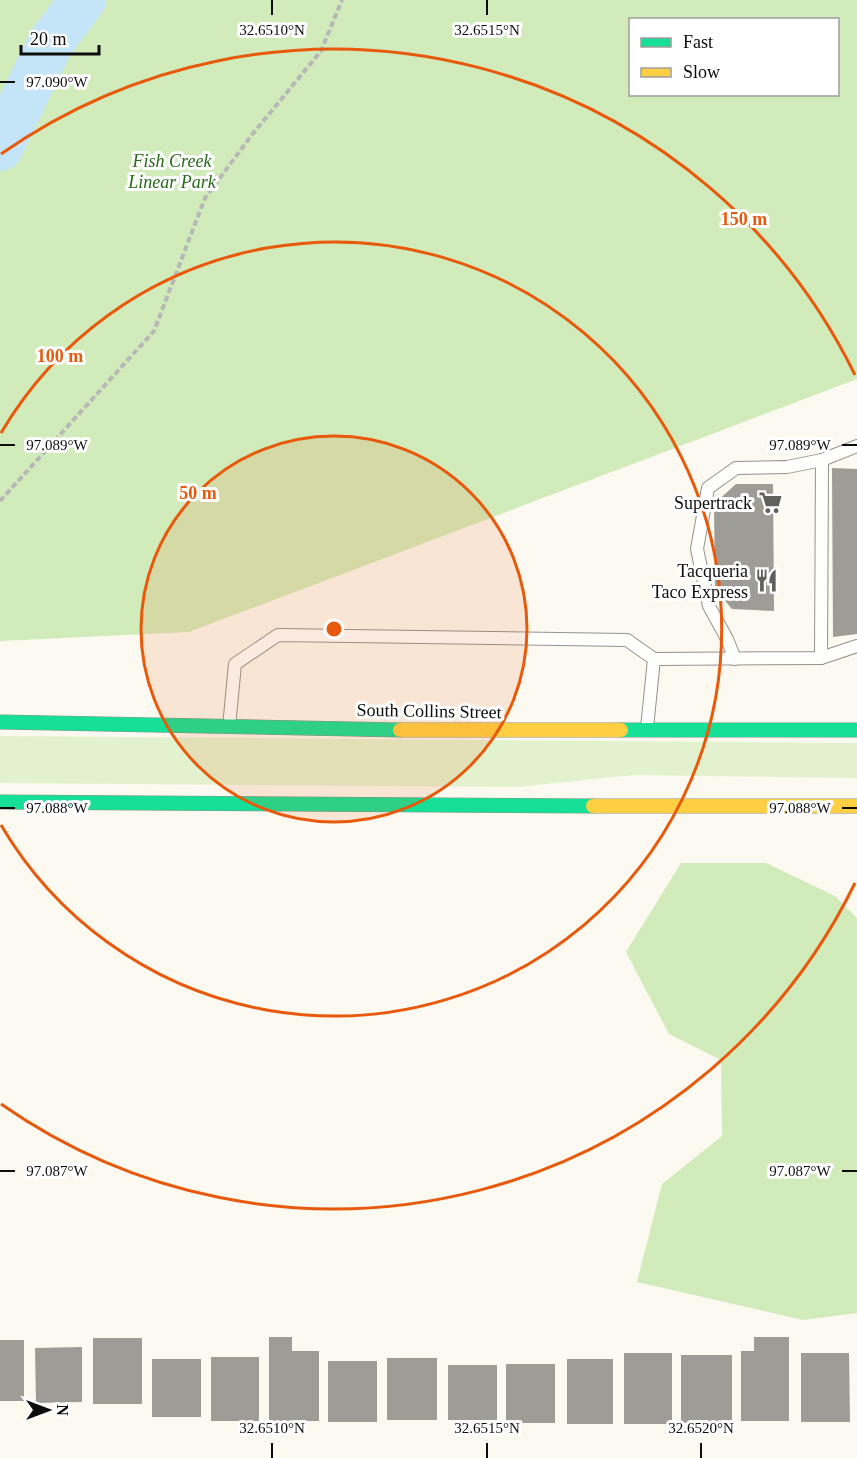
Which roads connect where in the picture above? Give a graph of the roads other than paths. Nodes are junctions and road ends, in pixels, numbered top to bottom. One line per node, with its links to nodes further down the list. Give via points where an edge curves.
1 (857, 446): 2 (lane)
2 (822, 460): 4 (lane, via 788,467 736,468 708,488 697,549 708,606); 5 (lane)
3 (857, 646): 5 (lane)
4 (735, 658): 5 (lane); 6 (lane)
5 (821, 658)
6 (654, 659): 8 (lane, via 627,640 278,635 235,664); 9 (lane)
7 (0, 722): 8 (main road, South Collins Street)
8 (229, 727): 9 (main road, South Collins Street)
9 (646, 730): 10 (main road, South Collins Street)
10 (857, 730)
11 (0, 802): 12 (main road)
12 (857, 806)

